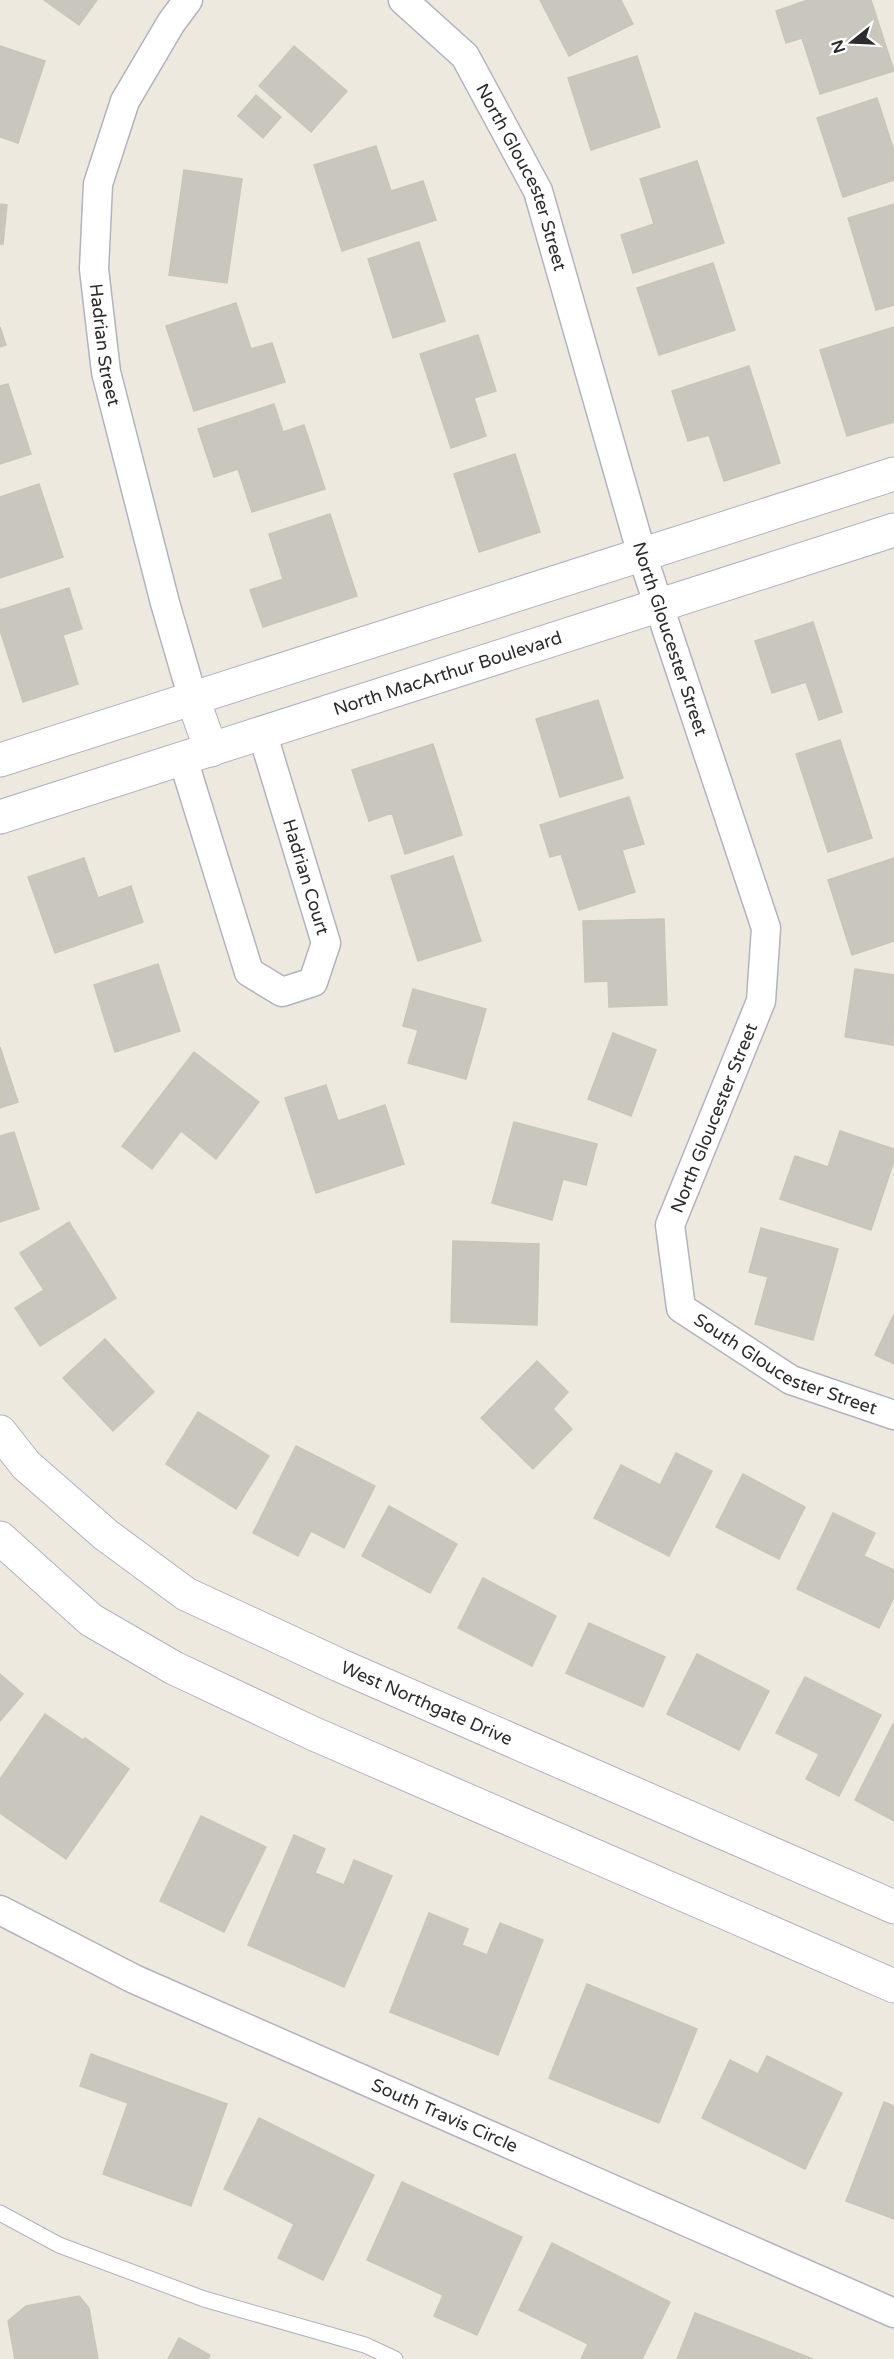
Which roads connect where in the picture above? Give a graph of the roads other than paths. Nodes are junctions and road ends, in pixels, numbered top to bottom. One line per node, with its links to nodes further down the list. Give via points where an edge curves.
1 (188, 0): 7 (street, Hadrian Street, via 125,101 99,184 94,269 106,372)
2 (403, 0): 5 (street, North Gloucester Street, via 465,56 538,191)
3 (894, 474): 5 (main road)
4 (894, 530): 6 (main road, North MacArthur Boulevard)
5 (642, 555): 6 (street, North Gloucester Street); 7 (main road)
6 (660, 605): 8 (main road, North MacArthur Boulevard); 12 (street, North Gloucester Street, via 766,928 761,1001 670,1225)
7 (193, 699): 9 (main road); 10 (main road)
8 (262, 732): 9 (main road, North MacArthur Boulevard); 9 (street, Hadrian Court, via 326,943 313,982 282,992 249,972)
9 (197, 754): 11 (main road, North MacArthur Boulevard)
10 (0, 760)
11 (0, 817)
12 (681, 1308): 13 (street, South Gloucester Street, via 791,1380)
13 (894, 1415)
14 (0, 1432): 16 (main road, West Northgate Drive, via 26,1465 106,1535 186,1594)
15 (0, 1538): 18 (main road, via 91,1620 174,1668 312,1733)
16 (894, 1907)
17 (0, 1910): 20 (street, South Travis Circle, via 134,1979)
18 (894, 1986)
19 (0, 2213): 21 (lane, via 60,2245 204,2299 365,2345)
20 (894, 2313)
21 (395, 2359)

